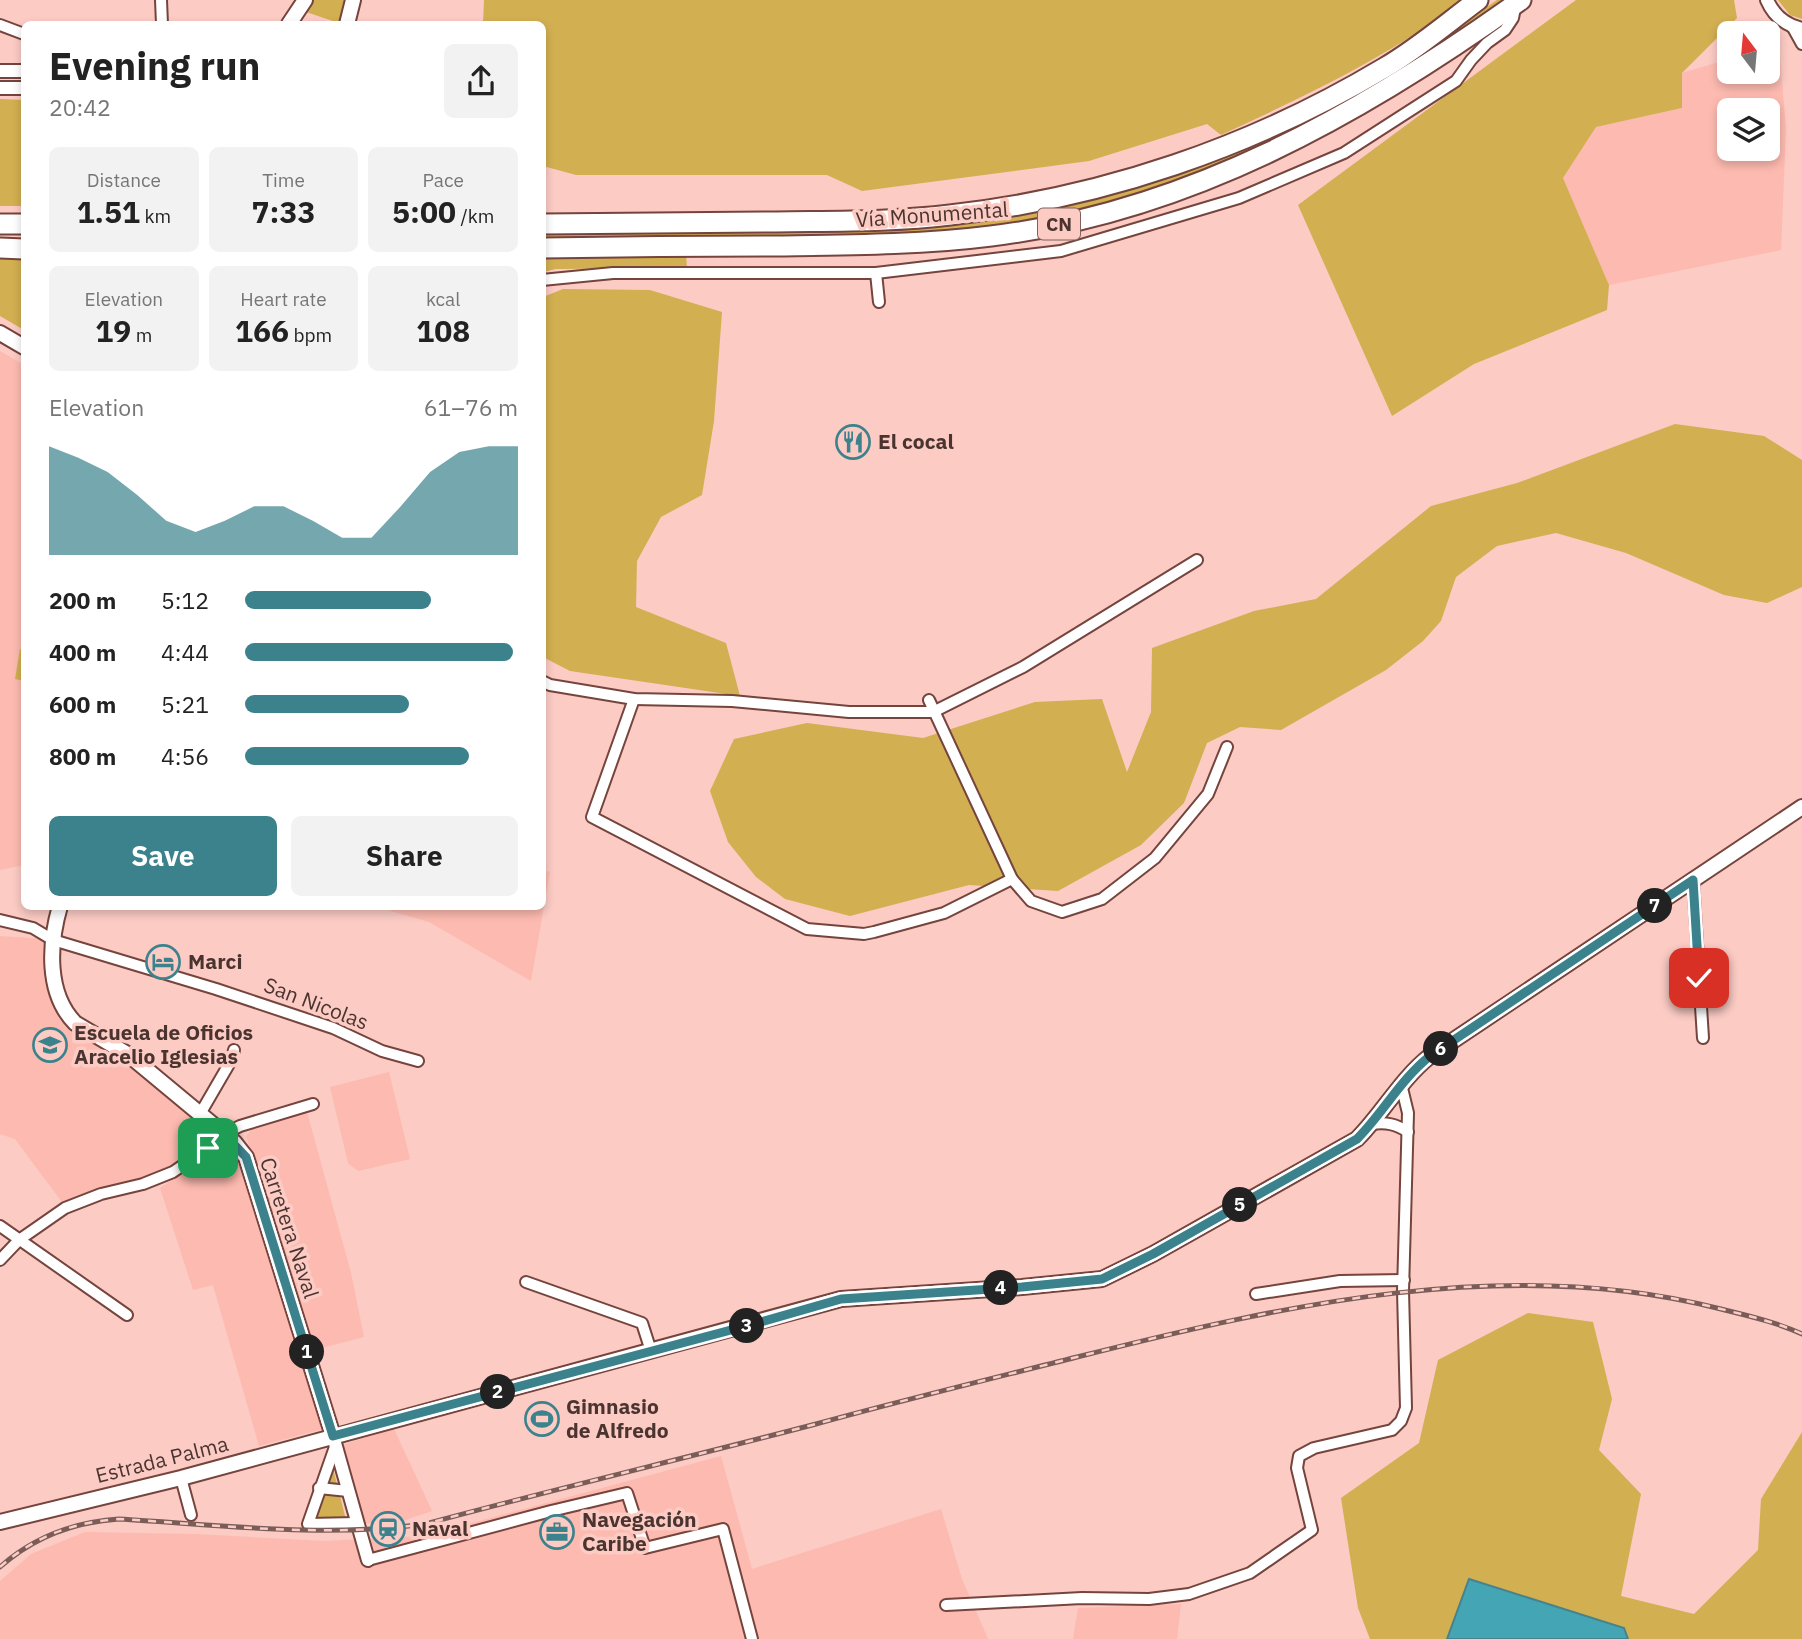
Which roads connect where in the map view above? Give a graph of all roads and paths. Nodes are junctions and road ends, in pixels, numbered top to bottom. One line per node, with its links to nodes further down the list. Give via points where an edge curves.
1 (161, 0): 7 (street)
2 (305, 0): 8 (main road)
3 (353, 0): 9 (main road)
4 (1478, 0): 20 (highway, Vía Monumental / CN, via 1387,67 1291,117 1168,168 1104,187 949,215)
5 (1768, 0): 11 (street, via 1776,15)
6 (1519, 2): 22 (highway, Vía Monumental / CN, via 1442,55 1304,136 1211,179 1107,212 992,236 908,243); 24 (street, via 1505,30 1479,51 1456,81 1344,153 1239,198 1061,251)
7 (162, 21)
8 (291, 21)
9 (348, 21)
10 (0, 25): 12 (street)
11 (1797, 28): 13 (street)
12 (21, 33)
13 (1802, 44)
14 (0, 71): 15 (street)
15 (21, 71)
16 (0, 88): 17 (street)
17 (21, 88)
18 (0, 224): 19 (highway)
19 (21, 224)
20 (546, 224)
21 (0, 248): 23 (highway)
22 (546, 248)
23 (21, 249)
24 (876, 273): 25 (street, via 613,273); 26 (street)
25 (546, 280)
26 (879, 302)
27 (0, 333): 28 (main road)
28 (21, 345)
29 (1196, 560): 33 (street, via 1023,667)
30 (546, 683): 31 (street)
31 (634, 699): 33 (street, via 732,701 849,712); 36 (street, via 592,817 807,929 874,932 944,913)
32 (929, 700): 33 (street)
33 (933, 712): 36 (street)
34 (1227, 747): 36 (street, via 1208,794 1155,858 1102,899 1062,912 1031,901)
35 (1802, 807): 37 (main road, Estrada Palma)
36 (1012, 879)
37 (1693, 880): 41 (street); 44 (main road, Estrada Palma, via 1430,1056)
38 (59, 910): 40 (main road, Carretera Naval)
39 (0, 920): 40 (street, San Nicolas, via 33,928)
40 (53, 940): 43 (street, San Nicolas, via 216,989); 46 (main road, Carretera Naval, via 55,982 68,1016 129,1055)
41 (1703, 1038)
42 (234, 1050): 46 (street)
43 (418, 1060)
44 (1401, 1084): 47 (main road, Estrada Palma); 48 (street)
45 (313, 1104): 49 (street)
46 (200, 1114): 49 (main road, Carretera Naval)
47 (1372, 1124): 48 (street, via 1397,1125); 57 (main road, Estrada Palma, via 1357,1139 1102,1279 841,1299)
48 (1408, 1132): 53 (street)
49 (224, 1134): 51 (street, via 173,1172 65,1208); 58 (main road, Carretera Naval, via 246,1157)
50 (0, 1226): 51 (street)
51 (19, 1240): 52 (street); 56 (street)
52 (0, 1260)
53 (1404, 1280): 55 (street, via 1340,1281); 66 (street, via 1406,1408 1401,1421 1392,1430 1314,1448 1299,1456 1297,1468 1312,1530 1287,1549 1250,1573 1189,1594)
54 (526, 1282): 57 (street, via 642,1323)
55 (1256, 1294)
56 (127, 1315)
57 (651, 1351): 58 (main road, Estrada Palma)
58 (335, 1440): 59 (main road, Estrada Palma); 60 (street); 61 (street)
59 (181, 1478): 62 (street); 63 (main road, Estrada Palma)
60 (319, 1488): 61 (street); 64 (street, via 308,1524)
61 (348, 1491): 64 (street)
62 (191, 1515)
63 (0, 1522)
64 (356, 1524): 65 (street)
65 (368, 1560): 67 (street, via 627,1493 645,1548 723,1529)
66 (946, 1605)
67 (752, 1639)

